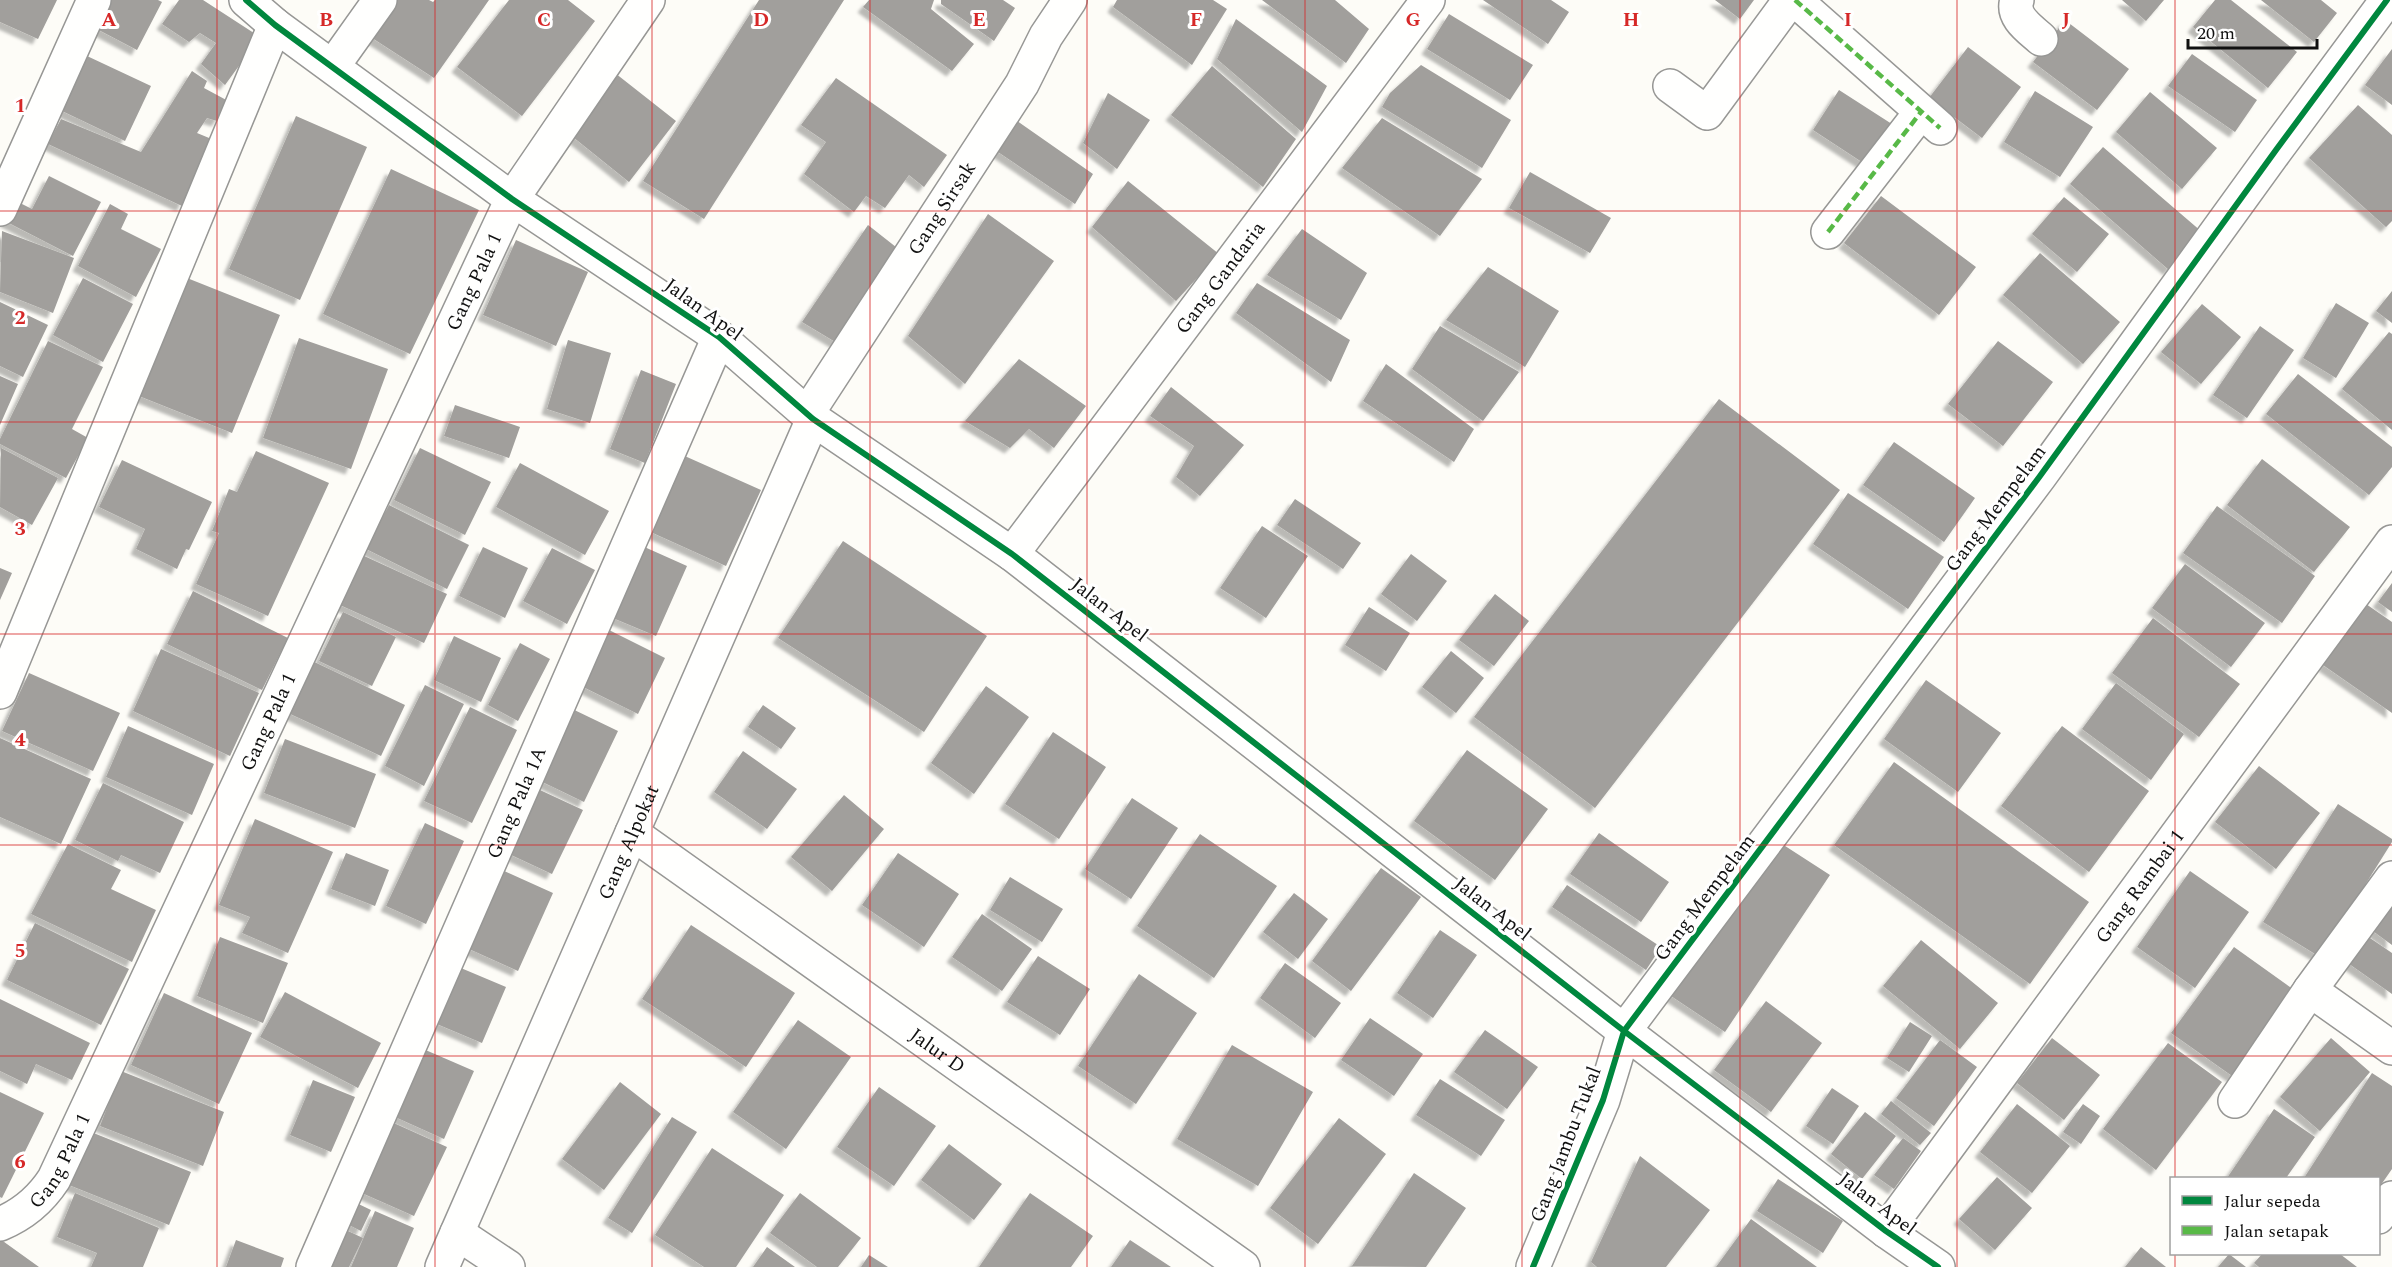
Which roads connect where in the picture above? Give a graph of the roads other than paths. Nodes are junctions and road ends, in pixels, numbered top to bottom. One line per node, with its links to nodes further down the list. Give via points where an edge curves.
1 (94, 0): 16 (street)
2 (246, 0): 11 (street, Jalan Apel)
3 (380, 0): 13 (street)
4 (648, 0): 15 (street, Gang Pala 1)
5 (1070, 0): 19 (street, Gang Sirsak, via 1022,84)
6 (1428, 0): 21 (street, Gang Gandaria)
7 (1790, 0): 14 (street, via 1707,112)
8 (1795, 0): 17 (street, via 1931,120)
9 (2017, 0): 12 (street, via 2018,17)
10 (2387, 0): 26 (street, Gang Mempelam, via 2040,476)
11 (275, 25): 13 (street, Jalan Apel); 22 (street)
12 (2041, 39)
13 (333, 66): 15 (street, Jalan Apel)
14 (1670, 86)
15 (512, 199): 18 (street, Jalan Apel); 31 (street, Gang Pala 1, via 54,1179 27,1209)
16 (0, 210)
17 (1828, 232)
18 (719, 337): 19 (street, Jalan Apel); 34 (street, Gang Pala 1A)
19 (810, 416): 21 (street, Jalan Apel); 23 (street, Gang Alpokat)
20 (2392, 542): 32 (street, Gang Rambai 1)
21 (1012, 554): 26 (street, Jalan Apel)
22 (0, 692)
23 (632, 833): 33 (street, Gang Alpokat); 37 (street, Jalur D)
24 (2392, 878): 25 (street)
25 (2310, 990): 27 (street); 28 (street)
26 (1624, 1031): 32 (street, Jalan Apel); 38 (street, Gang Jambu Tukal, via 1603,1100)
27 (2392, 1048)
28 (2235, 1101)
29 (2392, 1198): 30 (street)
30 (2380, 1216)
31 (0, 1224)
32 (1886, 1231): 39 (street, Jalan Apel)
33 (457, 1233): 35 (street, Gang Alpokat); 36 (street)
34 (313, 1267)
35 (442, 1267)
36 (508, 1267)
37 (1242, 1267)
38 (1533, 1267)
39 (1938, 1267)

